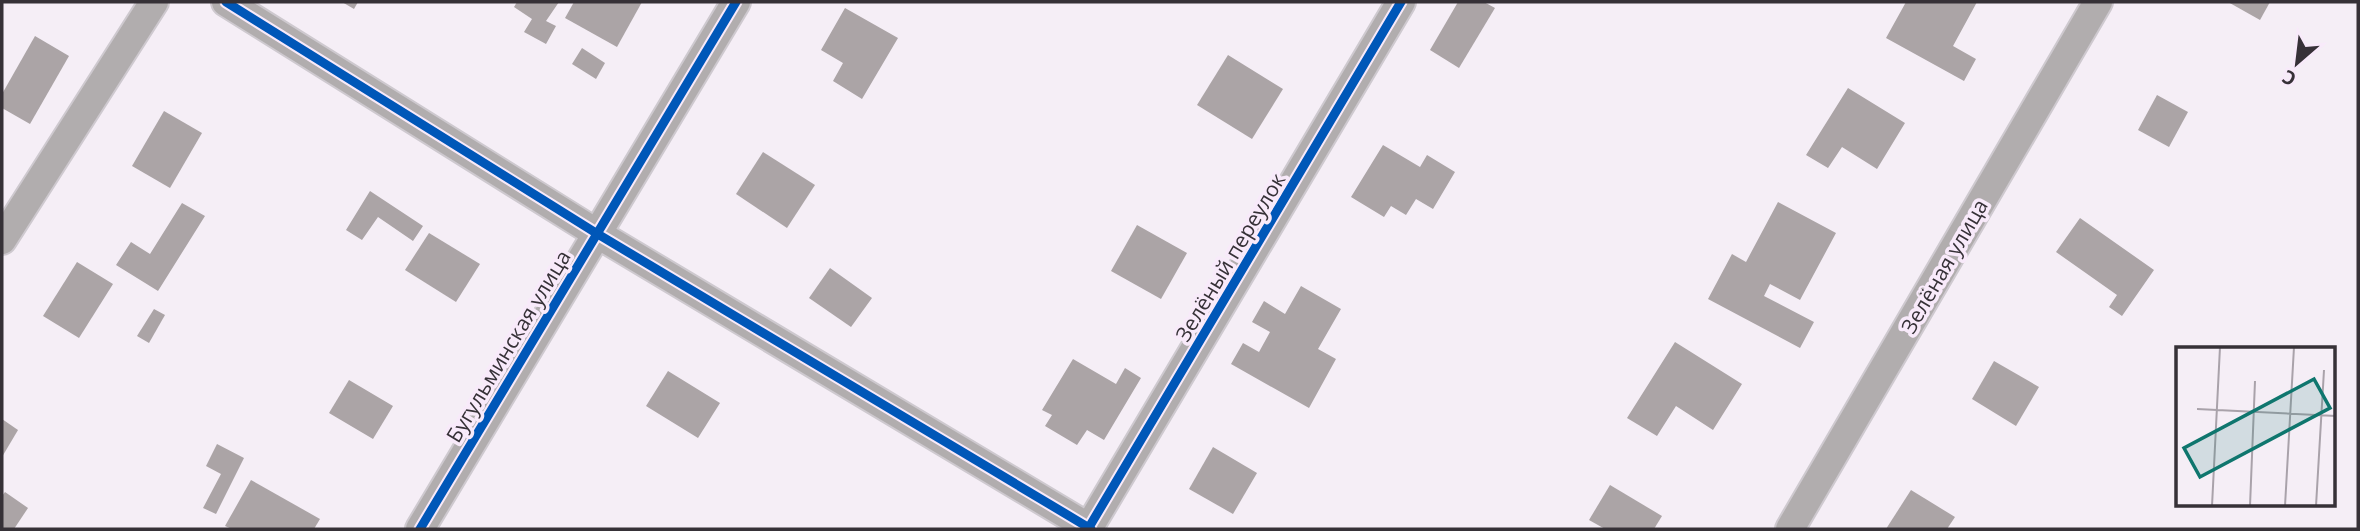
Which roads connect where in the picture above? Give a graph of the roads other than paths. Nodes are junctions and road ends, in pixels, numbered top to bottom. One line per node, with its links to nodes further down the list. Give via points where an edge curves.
1 (154, 2): 7 (street)
2 (226, 2): 6 (street)
3 (736, 2): 6 (street, Бугульминская улица)
4 (1401, 2): 9 (street, Зелёный переулок)
5 (2098, 2): 10 (street, Зелёная улица)
6 (596, 233): 8 (street, Бугульминская улица); 9 (street)
7 (2, 240)
8 (420, 529)
9 (1089, 529)
10 (1790, 529)

